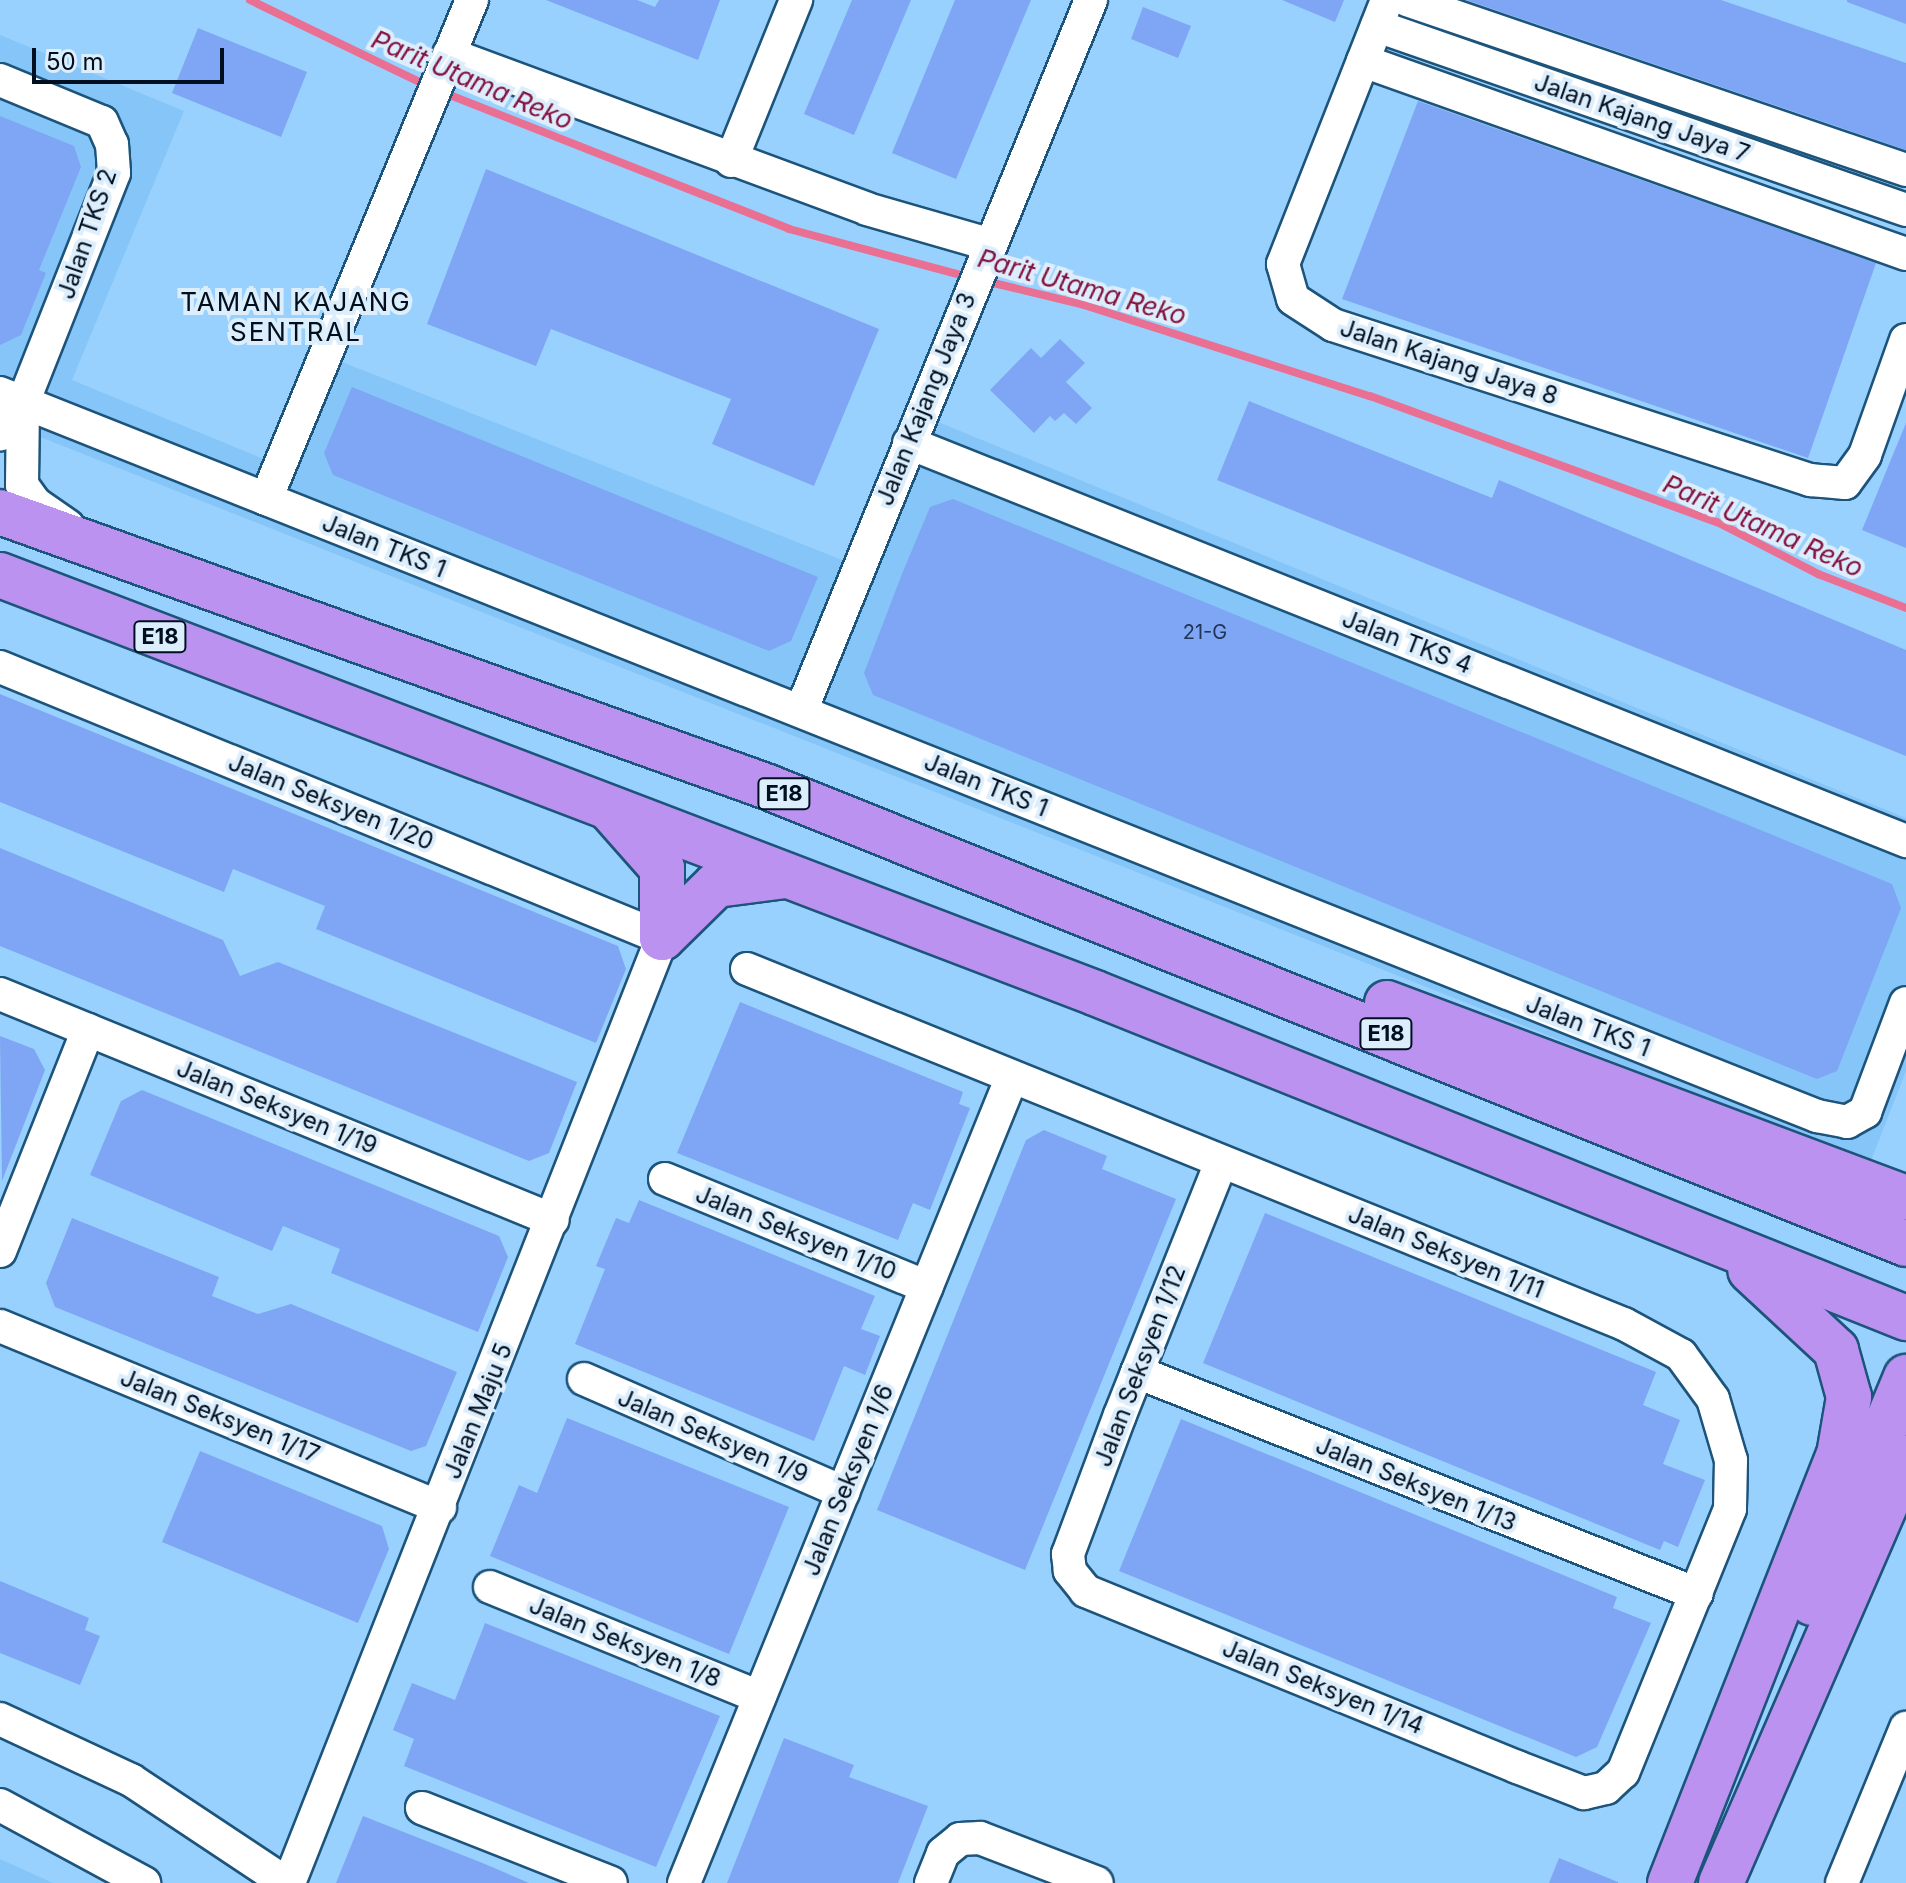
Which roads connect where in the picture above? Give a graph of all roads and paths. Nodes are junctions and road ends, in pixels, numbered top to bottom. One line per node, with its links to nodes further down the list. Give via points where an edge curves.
1 (472, 0): 6 (street)
2 (796, 0): 9 (street)
3 (1091, 0): 12 (street, Jalan Kajang Jaya 3)
4 (1407, 0): 10 (street)
5 (1382, 13): 7 (street, Jalan Kajang Jaya 8); 11 (street, Jalan Kajang Jaya 7)
6 (447, 59): 9 (street); 18 (street)
7 (1363, 61): 13 (street); 14 (street, Jalan Kajang Jaya 8, via 1283,264 1293,299 1333,325 1810,480 1845,483 1865,455)
8 (0, 80): 15 (street, Jalan TKS 2, via 102,122 112,144 114,173)
9 (731, 161): 12 (street)
10 (1906, 170)
11 (1906, 210)
12 (986, 247): 17 (street, Jalan Kajang Jaya 3)
13 (1906, 254)
14 (1906, 340)
15 (11, 398): 16 (street, Jalan TKS 2); 18 (street, Jalan TKS 1); 20 (street, Jalan TKS 2, via 22,485 35,503)
16 (0, 435)
17 (909, 443): 23 (street, Jalan Kajang Jaya 3); 25 (street, Jalan TKS 4)
18 (266, 499): 23 (street, Jalan TKS 1)
19 (0, 512): 20 (highway, E18)
20 (103, 552): 27 (highway, E18, via 349,634)
21 (0, 575): 24 (highway, E18)
22 (0, 667): 28 (street, Jalan Seksyen 1/20)
23 (801, 711): 31 (street, Jalan TKS 1, via 1817,1116 1847,1122 1865,1112)
24 (605, 804): 26 (highway, E18); 28 (highway, via 662,868)
25 (1906, 841)
26 (792, 875): 28 (highway, via 716,885); 38 (highway, E18)
27 (1063, 903): 36 (highway, via 1123,904); 39 (highway, E18)
28 (662, 938): 37 (street, Jalan Maju 5)
29 (747, 969): 33 (street, Jalan Seksyen 1/11)
30 (0, 994): 32 (street, Jalan Seksyen 1/19)
31 (1906, 1003)
32 (88, 1030): 37 (street, Jalan Seksyen 1/19); 40 (street)
33 (1012, 1077): 34 (street, Jalan Seksyen 1/11); 41 (street, Jalan Seksyen 1/6)
34 (1221, 1163): 44 (street, Jalan Seksyen 1/12); 53 (street, Jalan Seksyen 1/11, via 1624,1324 1681,1355 1713,1399 1731,1460 1730,1509)
35 (665, 1179): 41 (street, Jalan Seksyen 1/10)
36 (1906, 1198)
37 (553, 1220): 49 (street, Jalan Maju 5)
38 (1687, 1232): 42 (highway, E18); 66 (highway, via 1756,1273 1802,1313 1836,1350 1849,1397 1839,1455)
39 (1906, 1244)
40 (0, 1251)
41 (927, 1287): 48 (street, Jalan Seksyen 1/6)
42 (1906, 1318)
43 (0, 1326): 49 (street, Jalan Seksyen 1/17)
44 (1137, 1372): 51 (street, Jalan Seksyen 1/12, via 1068,1554); 53 (street, Jalan Seksyen 1/13)
45 (1906, 1377): 67 (highway)
46 (584, 1379): 48 (street, Jalan Seksyen 1/9)
47 (1906, 1458): 68 (highway)
48 (843, 1492): 54 (street, Jalan Seksyen 1/6)
49 (440, 1507): 61 (street, Jalan Maju 5)
50 (1906, 1532): 69 (highway)
51 (1070, 1571): 57 (street, Jalan Seksyen 1/14, via 1086,1591)
52 (490, 1587): 54 (street, Jalan Seksyen 1/8)
53 (1697, 1594): 57 (street, Jalan Seksyen 1/11, via 1623,1772 1606,1788)
54 (759, 1697): 63 (street, Jalan Seksyen 1/6)
55 (0, 1719): 61 (street, via 131,1780)
56 (1906, 1728): 70 (street)
57 (1584, 1793)
58 (0, 1805): 60 (street)
59 (422, 1808): 62 (street)
60 (144, 1883)
61 (288, 1883)
62 (611, 1883)
63 (684, 1883)
64 (931, 1883): 65 (street, via 943,1853 960,1839 980,1838)
65 (1097, 1883)
66 (1670, 1883)
67 (1697, 1883)
68 (1721, 1883)
69 (1749, 1883)
70 (1842, 1883)

